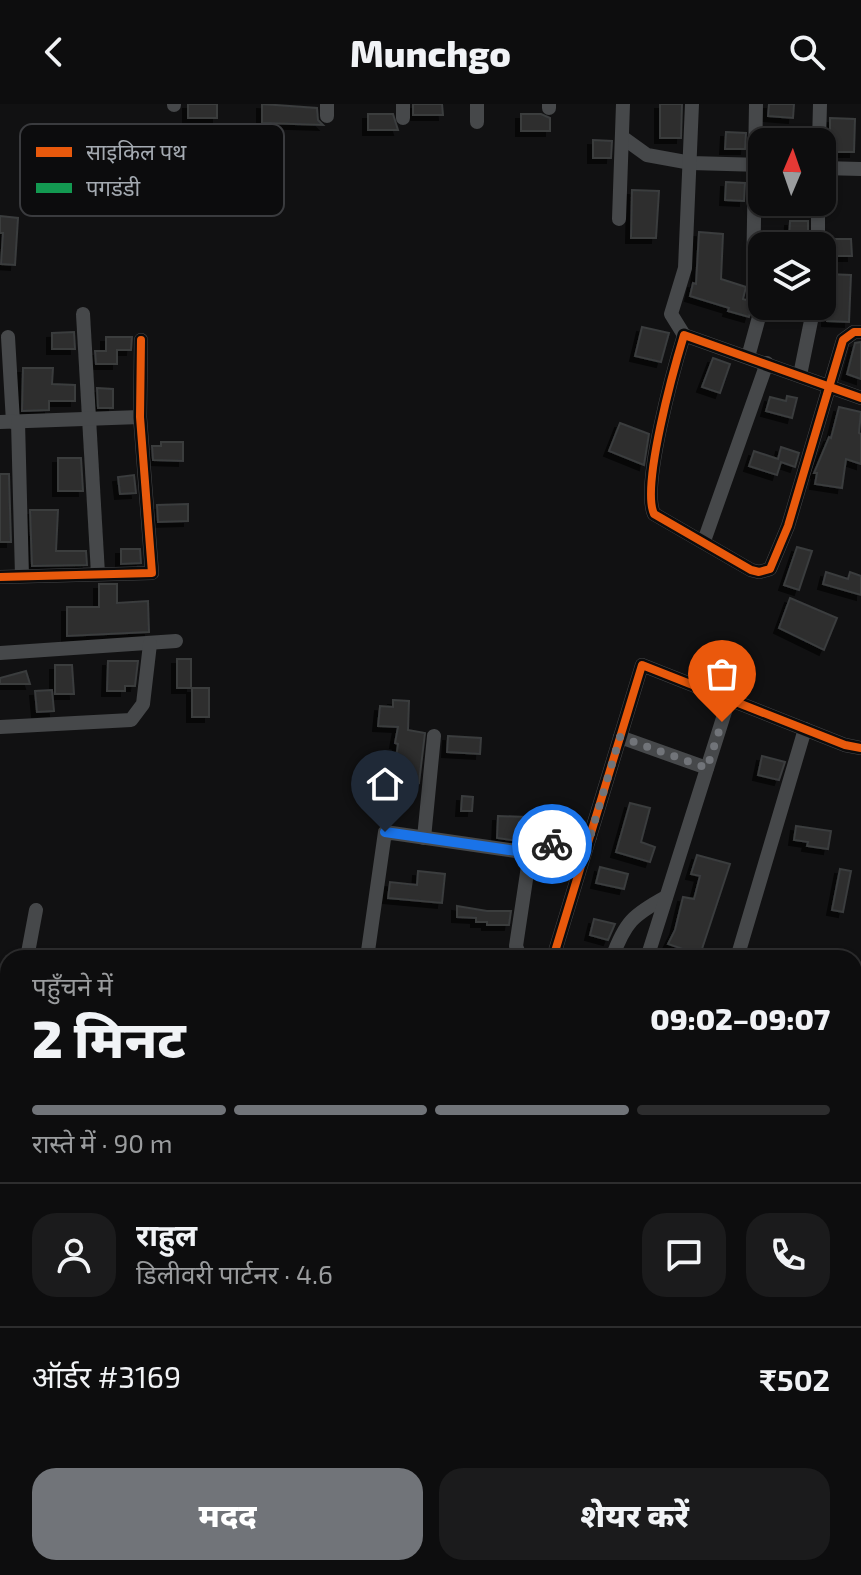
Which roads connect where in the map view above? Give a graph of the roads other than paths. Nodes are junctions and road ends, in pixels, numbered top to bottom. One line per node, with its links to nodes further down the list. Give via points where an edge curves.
1 (477, 104): 7 (street)
2 (606, 104): 6 (street)
3 (692, 104): 11 (street)
4 (756, 104): 8 (street)
5 (820, 104): 9 (street)
6 (623, 107): 10 (street)
7 (477, 122)
8 (757, 128)
9 (819, 128)
10 (622, 137): 11 (street, via 647,155); 15 (street)
11 (691, 163): 12 (street); 20 (street, via 685,268 671,314)
12 (748, 165)
13 (836, 168): 14 (street)
14 (861, 169)
15 (619, 219)
16 (83, 314): 29 (street)
17 (758, 320): 23 (street)
18 (811, 320): 25 (street)
19 (861, 332): 26 (street, via 843,340)
20 (684, 335): 23 (street); 31 (street, via 664,403 651,508 660,519)
21 (8, 337): 30 (street)
22 (141, 340): 28 (street)
23 (748, 357): 24 (street)
24 (767, 363): 25 (street); 31 (street)
25 (800, 375): 26 (street)
26 (830, 385): 27 (street); 31 (street, via 774,564 765,572 751,570)
27 (861, 398)
28 (140, 417): 29 (street); 32 (street, via 152,573)
29 (91, 419): 30 (street); 32 (street)
30 (10, 422): 33 (street)
31 (704, 541)
32 (98, 574): 33 (street)
33 (22, 576): 34 (street)
34 (0, 577)
35 (176, 641): 36 (street)
36 (150, 644): 37 (street); 39 (street, via 143,704 131,720)
37 (0, 653)
38 (729, 699): 40 (street); 42 (street, via 642,665); 44 (street)
39 (0, 727)
40 (805, 729): 43 (street); 56 (street)
41 (434, 736): 46 (street)
42 (620, 737): 44 (street); 45 (street)
43 (861, 748)
44 (707, 768): 48 (street)
45 (590, 837): 47 (street, via 572,836); 53 (street)
46 (424, 838): 47 (street); 51 (street, via 385,832)
47 (530, 853): 52 (street)
48 (666, 897): 54 (street, via 626,924); 55 (street)
49 (36, 910): 50 (street)
50 (28, 950)
51 (368, 950)
52 (518, 950)
53 (555, 950)
54 (615, 950)
55 (649, 950)
56 (739, 950)

